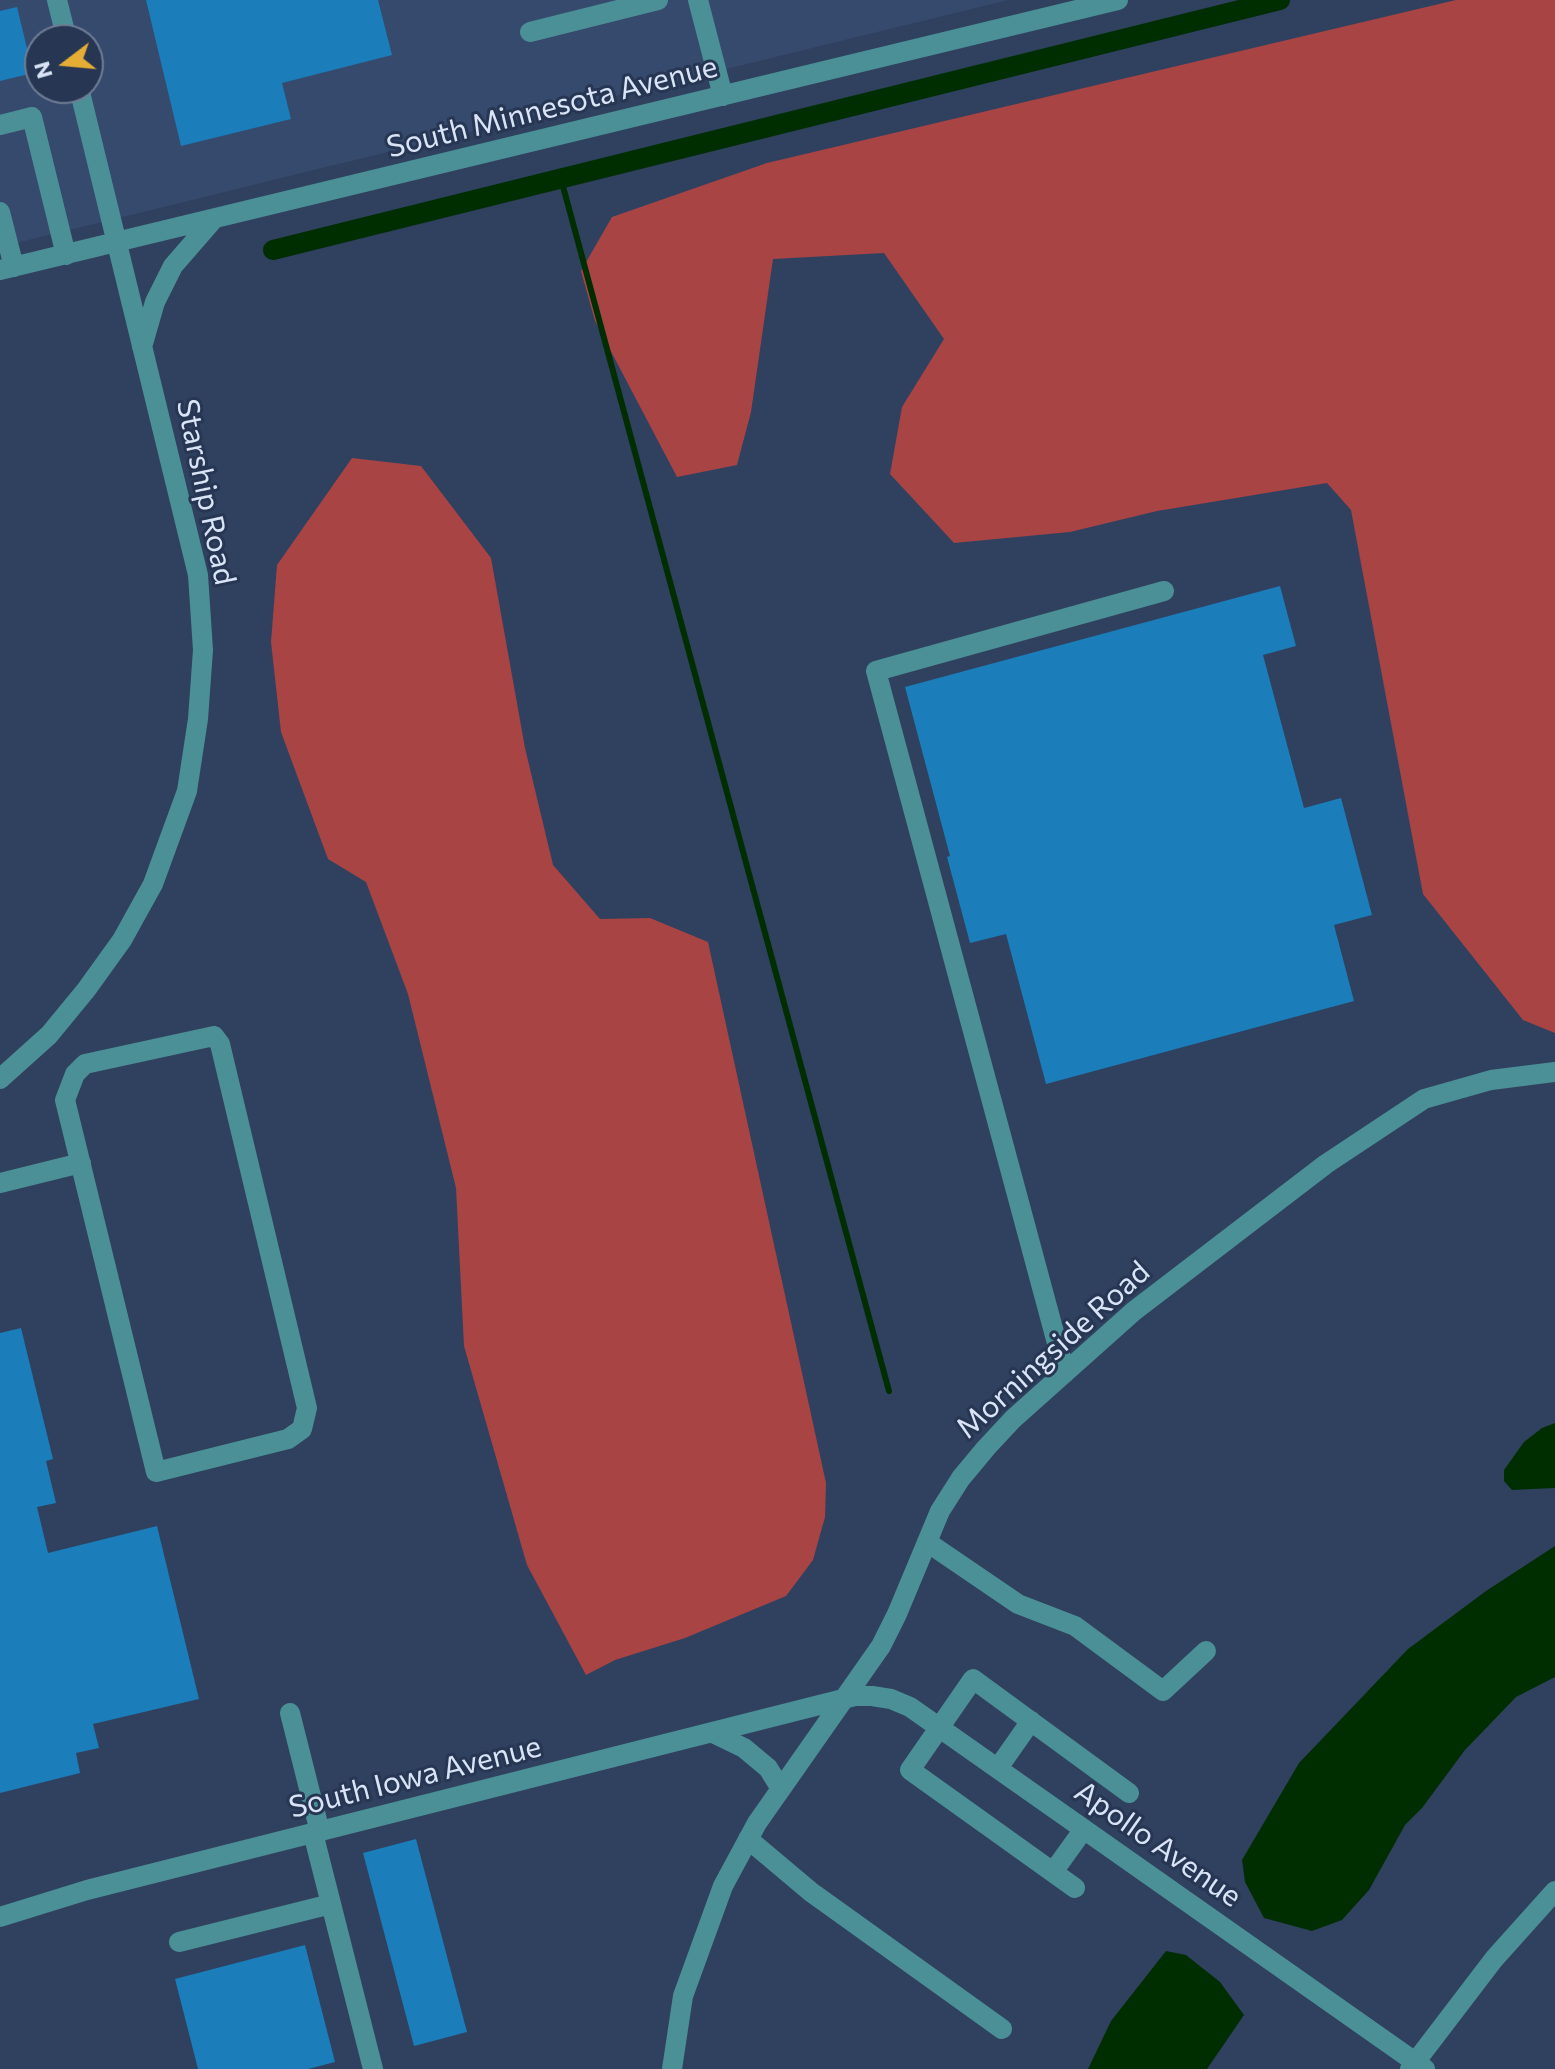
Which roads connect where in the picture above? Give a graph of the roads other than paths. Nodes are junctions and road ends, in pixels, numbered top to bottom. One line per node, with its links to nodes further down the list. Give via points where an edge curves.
1 (57, 0): 5 (street)
2 (658, 0): 6 (street)
3 (698, 0): 7 (street)
4 (1118, 0): 7 (street, South Minnesota Avenue)
5 (63, 24)
6 (530, 32)
7 (723, 96): 11 (street, South Minnesota Avenue)
8 (83, 104): 12 (street, Starship Road)
9 (0, 125): 13 (street, via 32,117)
10 (0, 212): 14 (street)
11 (213, 220): 12 (street, South Minnesota Avenue); 15 (street, via 173,266)
12 (116, 244): 13 (street, South Minnesota Avenue); 15 (street, Starship Road)
13 (66, 255): 14 (street, South Minnesota Avenue)
14 (7, 268)
15 (142, 347): 18 (street, Starship Road, via 198,575 203,650 187,791 153,884 122,940 49,1035)
16 (1164, 591): 21 (street, via 876,671)
17 (1555, 1072): 21 (street, Morningside Road, via 1491,1080 1424,1099 1302,1182 1134,1311)
18 (0, 1079)
19 (81, 1163): 19 (street, via 65,1100 85,1064 214,1036 307,1408 302,1429 288,1439 156,1472); 20 (street)
20 (0, 1183)
21 (1065, 1373): 22 (street, Morningside Road, via 1013,1419 961,1478)
22 (927, 1542): 23 (street, via 1018,1604 1075,1626 1163,1691); 24 (street, Morningside Road, via 881,1646)
23 (1206, 1651)
24 (845, 1699): 27 (street, Apollo Avenue, via 891,1699); 28 (street, South Iowa Avenue); 30 (street, Morningside Road)
25 (290, 1713): 33 (street)
26 (1031, 1721): 27 (street, via 973,1679); 29 (street); 31 (street)
27 (937, 1728): 29 (street, Apollo Avenue); 35 (street, via 910,1770)
28 (713, 1733): 30 (street, via 744,1748 768,1768); 33 (street, South Iowa Avenue)
29 (998, 1768): 32 (street, Apollo Avenue)
30 (781, 1789): 34 (street, Morningside Road)
31 (1129, 1793)
32 (1084, 1829): 35 (street); 42 (street, Apollo Avenue)
33 (316, 1832): 38 (street); 39 (street, South Iowa Avenue)
34 (748, 1839): 41 (street, via 811,1892); 44 (street, Morningside Road, via 723,1886 683,1996)
35 (1053, 1872): 36 (street)
36 (1075, 1888)
37 (1555, 1891): 42 (street, via 1494,1959)
38 (331, 1904): 40 (street); 43 (street)
39 (0, 1917)
40 (179, 1942)
41 (1002, 2029)
42 (1417, 2067)
43 (373, 2069)
44 (672, 2069)

